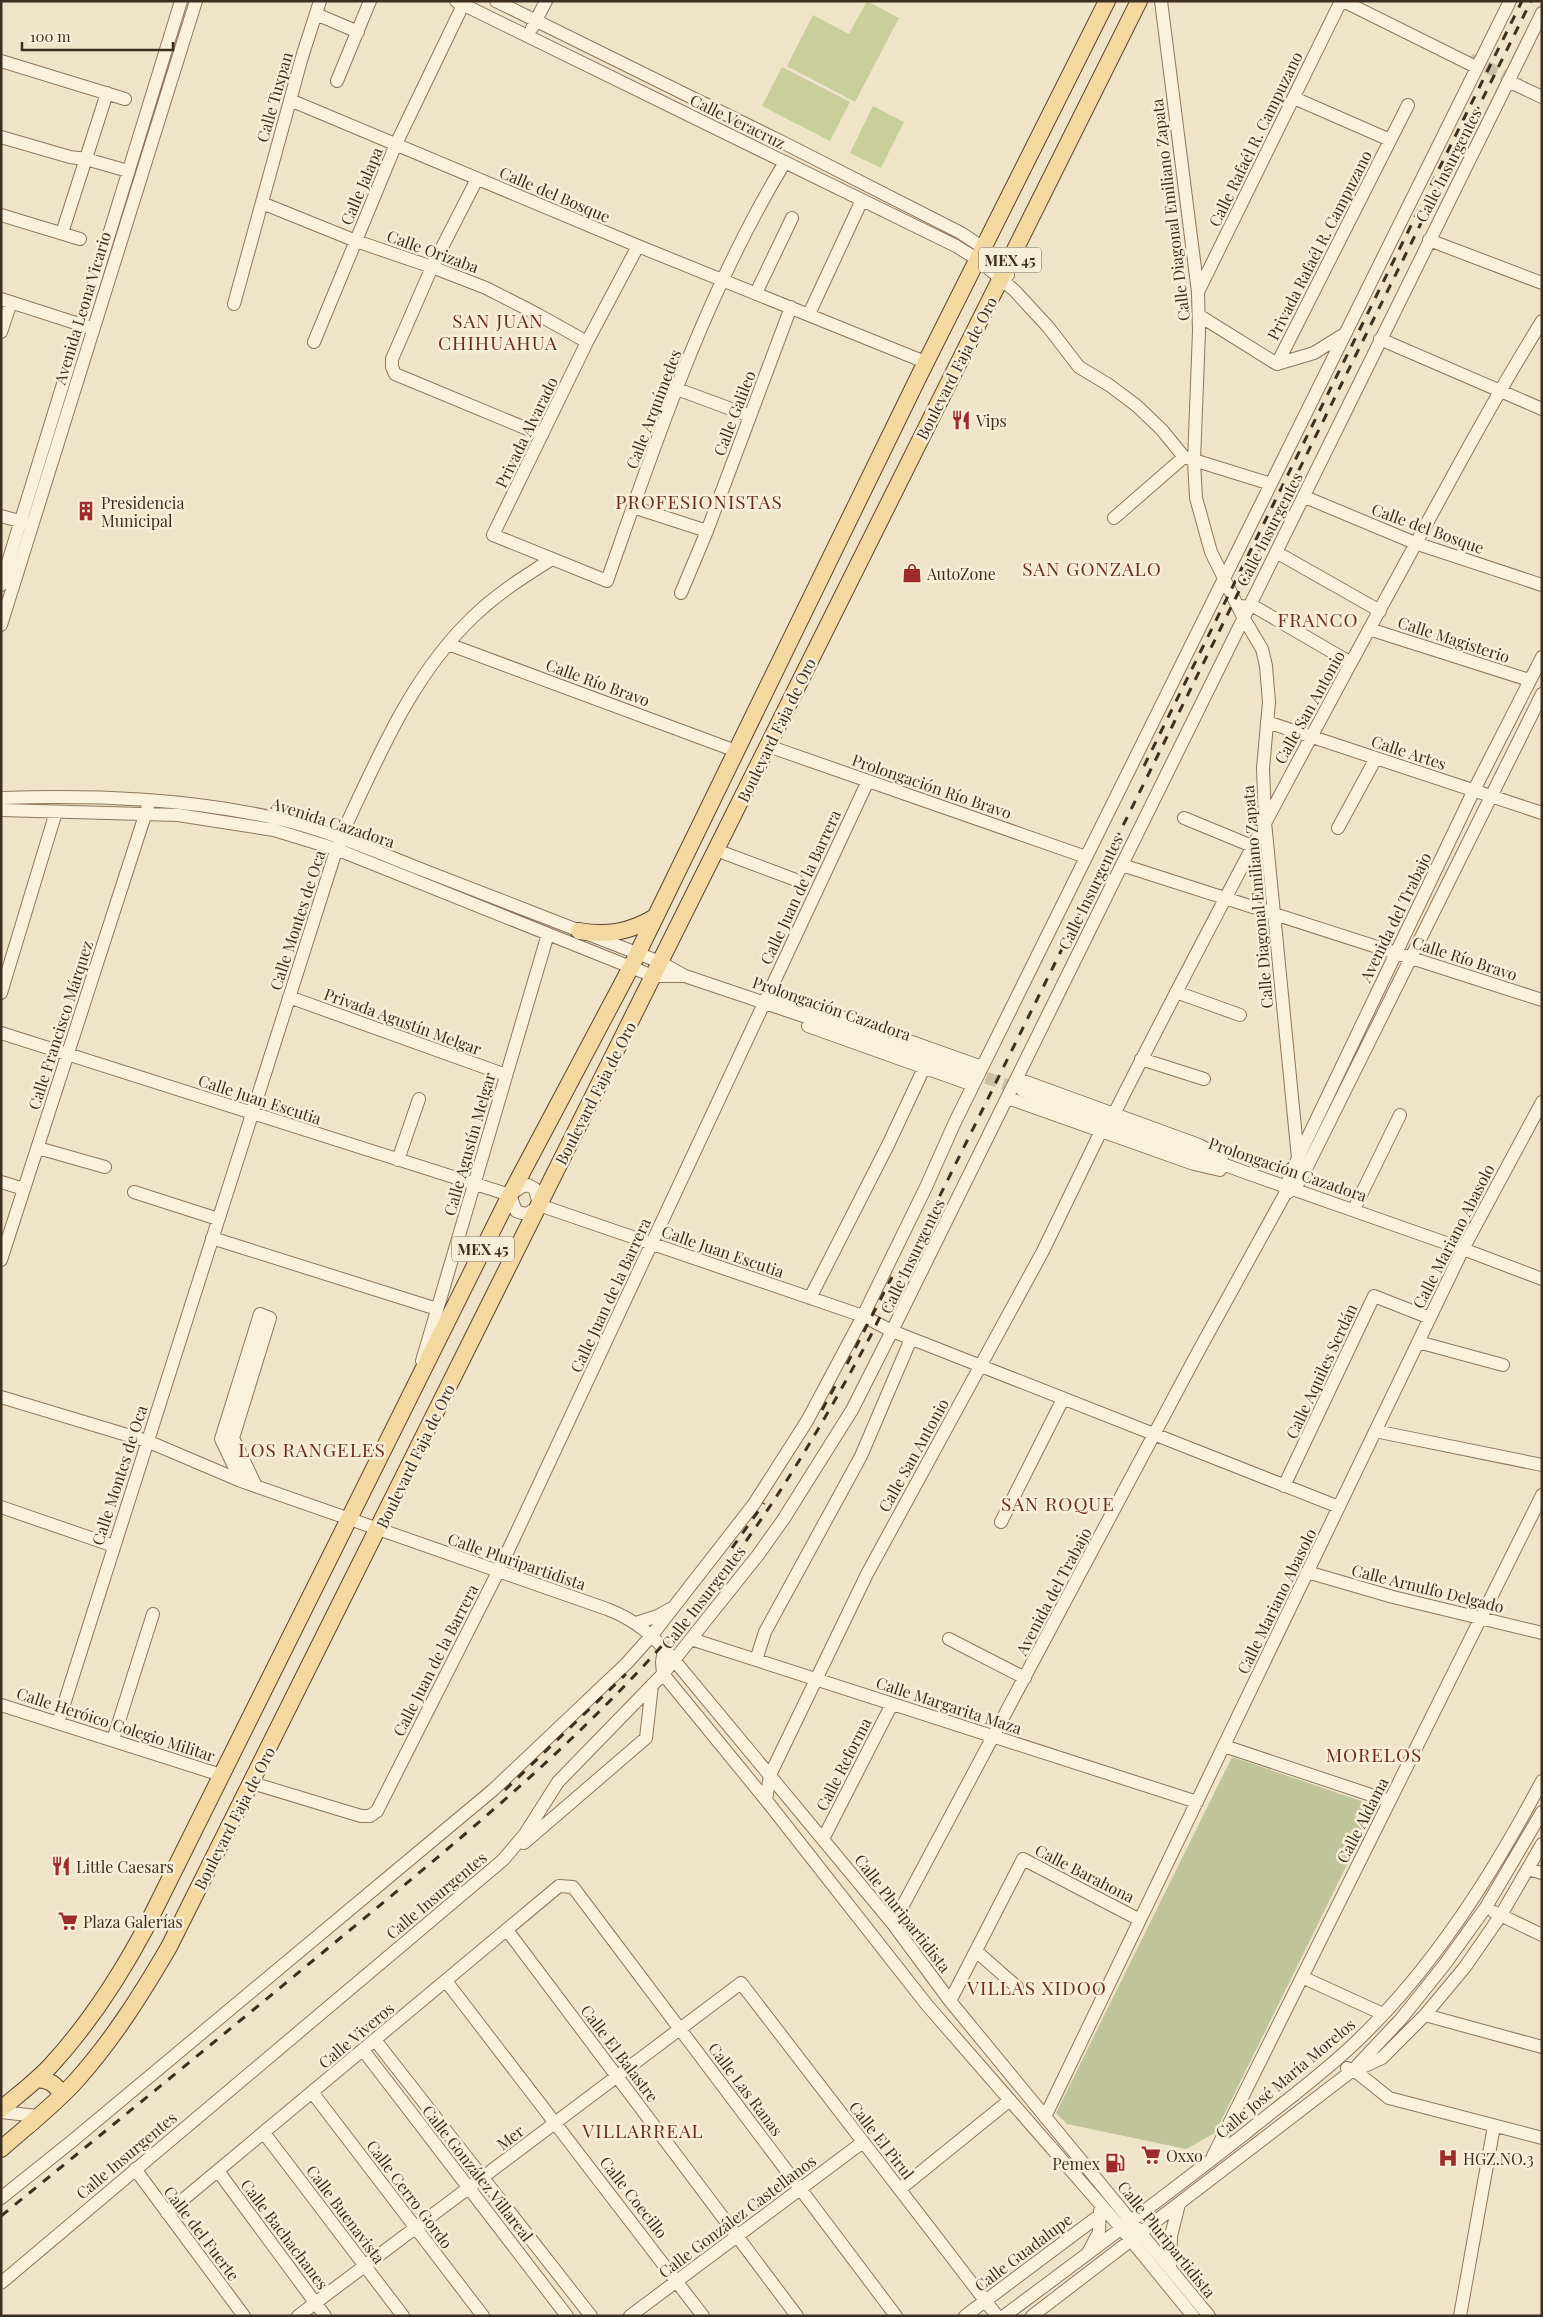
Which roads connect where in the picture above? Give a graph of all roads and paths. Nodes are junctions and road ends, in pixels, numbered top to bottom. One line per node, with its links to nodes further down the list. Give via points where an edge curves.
1 (181, 1): 33 (street, Avenida Leona Vicario)
2 (196, 1): 57 (street, Avenida Leona Vicario)
3 (320, 1): 14 (street, Calle Tuxpan)
4 (370, 1): 16 (street)
5 (496, 1): 15 (street, Calle Veracruz)
6 (546, 1): 15 (street)
7 (1107, 1): 44 (main road, Boulevard Faja de Oro / MEX 45)
8 (1139, 1): 46 (main road, Boulevard Faja de Oro / MEX 45)
9 (1161, 1): 50 (street, Calle Diagonal Emiliano Zapata)
10 (1510, 1): 19 (street, Calle Insurgentes)
11 (1338, 2): 19 (street); 24 (street, Calle Rafaél R. Campuzano)
12 (459, 3): 17 (street, Calle Veracruz); 30 (street, Calle Jalapa)
13 (1542, 13): 21 (street, Calle Insurgentes)
14 (316, 14): 16 (street); 26 (street, Calle Tuxpan)
15 (536, 21): 17 (street); 44 (street, Calle Veracruz, via 961,233)
16 (358, 32): 20 (street)
17 (528, 37): 31 (street, Calle Veracruz)
18 (1, 61): 22 (street)
19 (1476, 67): 59 (street, Calle Insurgentes)
20 (337, 80)
21 (1508, 81): 23 (street); 41 (street, Calle Insurgentes)
22 (107, 93): 25 (street); 32 (street)
23 (1542, 97)
24 (1294, 98): 29 (street, Privada Rafaél R. Campuzano); 50 (street, Calle Rafaél R. Campuzano)
25 (125, 99)
26 (290, 100): 30 (street, Calle del Bosque); 36 (street, Calle Tuxpan)
27 (1408, 104): 29 (street, Privada Rafaél R. Campuzano)
28 (1, 137): 32 (street)
29 (1390, 140): 65 (street, Privada Rafaél R. Campuzano)
30 (396, 144): 34 (street, Calle del Bosque); 42 (street, Calle Jalapa)
31 (785, 162): 35 (street, Calle Veracruz); 47 (street, Calle Arquímedes)
32 (85, 163): 33 (street); 39 (street)
33 (126, 175): 57 (street, Avenida Leona Vicario)
34 (478, 179): 43 (street, Calle del Bosque); 45 (street)
35 (862, 200): 44 (street, Calle Veracruz, via 956,246); 54 (street)
36 (262, 203): 42 (street, Calle Orizaba); 52 (street, Calle Tuxpan)
37 (1, 215): 39 (street)
38 (792, 218): 49 (street)
39 (62, 233): 40 (street)
40 (80, 239)
41 (1429, 240): 48 (street); 60 (street, Calle Insurgentes)
42 (356, 241): 45 (street, Calle Orizaba); 61 (street, Calle Jalapa)
43 (638, 246): 47 (street, Calle del Bosque); 62 (street, Privada Alvarado)
44 (980, 253): 46 (street, Calle Veracruz); 64 (main road, Boulevard Faja de Oro / MEX 45)
45 (432, 266): 62 (street, Calle Orizaba, via 486,288); 71 (street, via 392,359 395,374)
46 (1003, 274): 72 (street, via 1079,367 1137,406); 79 (main road, Boulevard Faja de Oro / MEX 45)
47 (723, 279): 49 (street, Calle del Bosque); 67 (street, Calle Arquímedes)
48 (1542, 283)
49 (756, 292): 53 (street, Calle del Bosque)
50 (1198, 292): 55 (street, Calle Diagonal Emiliano Zapata)
51 (6, 300): 57 (street); 58 (street)
52 (234, 304)
53 (791, 307): 54 (street, Calle del Bosque); 70 (street, Calle Galileo)
54 (809, 314): 64 (street, Calle del Bosque)
55 (1200, 316): 65 (street, Privada Rafaél R. Campuzano); 72 (street, Calle Diagonal Emiliano Zapata)
56 (1542, 321): 68 (street, Calle San Antonio)
57 (87, 327): 80 (street, Avenida Leona Vicario)
58 (1, 332)
59 (1346, 333): 63 (street, Privada Rafaél R. Campuzano); 66 (street, Calle Insurgentes)
60 (1380, 339): 68 (street); 74 (street, Calle Insurgentes)
61 (314, 342)
62 (587, 342): 71 (street, Privada Alvarado)
63 (1314, 352): 65 (street, Privada Rafaél R. Campuzano); 66 (street)
64 (925, 362): 75 (main road, Boulevard Faja de Oro / MEX 45)
65 (1277, 364)
66 (1331, 364): 73 (street, Calle Insurgentes)
67 (677, 389): 70 (street); 76 (street, Calle Arquímedes)
68 (1499, 391): 69 (street); 82 (street, Calle San Antonio)
69 (1542, 408)
70 (750, 416): 81 (street, Calle Galileo)
71 (542, 436): 84 (street, Privada Alvarado, via 493,535)
72 (1189, 459): 73 (street); 78 (street); 85 (street, Calle Diagonal Emiliano Zapata, via 1199,516)
73 (1271, 484): 85 (street, Calle Insurgentes)
74 (1305, 497): 82 (street, Calle del Bosque); 89 (street, Calle Insurgentes)
75 (855, 506): 79 (main road); 101 (main road, Boulevard Faja de Oro / MEX 45)
76 (633, 507): 81 (street); 84 (street, Calle Arquímedes, via 607,581)
77 (1, 516): 80 (street)
78 (1114, 518)
79 (880, 519): 100 (main road, Boulevard Faja de Oro / MEX 45)
80 (27, 524): 86 (street, Avenida Leona Vicario); 91 (street, Avenida Leona Vicario)
81 (706, 531): 88 (street, Calle Galileo)
82 (1415, 543): 87 (street, Calle del Bosque); 90 (street, Calle San Antonio)
83 (1283, 556): 90 (street)
84 (552, 559): 93 (street, Calle Montes de Oca, via 504,590)
85 (1224, 580): 89 (street, Calle Diagonal Emiliano Zapata); 118 (street, Calle Insurgentes)
86 (1, 585)
87 (1542, 585)
88 (680, 593)
89 (1246, 609): 95 (street); 98 (street, Calle Diagonal Emiliano Zapata, via 1266,666 1269,684); 119 (street, Calle Insurgentes)
90 (1380, 611): 92 (street, Calle San Antonio)
91 (1, 625)
92 (1369, 629): 95 (street, Calle San Antonio); 96 (street, Calle Magisterio)
93 (448, 644): 101 (street, Calle Río Bravo); 115 (street, Calle Montes de Oca, via 415,688)
94 (1542, 657): 96 (street, Avenida del Trabajo)
95 (1351, 663): 99 (street, Calle San Antonio)
96 (1529, 680): 104 (street, Avenida del Trabajo)
97 (1542, 694): 105 (street, Avenida del Trabajo)
98 (1267, 722): 99 (street, Calle Artes); 113 (street, Calle Diagonal Emiliano Zapata, via 1263,768)
99 (1311, 736): 102 (street, Calle Artes); 113 (street, Calle San Antonio)
100 (768, 746): 103 (street, Prolongación Río Bravo); 117 (main road, Boulevard Faja de Oro / MEX 45)
101 (736, 751): 123 (main road, Boulevard Faja de Oro / MEX 45)
102 (1376, 758): 104 (street, Calle Artes); 114 (street)
103 (868, 781): 118 (street, Prolongación Río Bravo); 134 (street, Calle Juan de la Barrera)
104 (1474, 790): 105 (street, Calle Artes); 126 (street, Avenida del Trabajo)
105 (1490, 796): 111 (street, Calle Artes); 127 (street, Avenida del Trabajo)
106 (1, 798): 107 (street, Avenida Cazadora, via 73,795)
107 (150, 799): 110 (street, Calle Francisco Márquez); 115 (street, Avenida Cazadora, via 264,816)
108 (1, 810): 109 (street, Avenida Cazadora)
109 (56, 812): 110 (street, Avenida Cazadora); 131 (street)
110 (146, 812): 115 (street, Avenida Cazadora, via 224,821); 137 (street, Calle Francisco Márquez)
111 (1542, 813)
112 (1184, 818): 116 (street)
113 (1265, 822): 116 (street, Calle San Antonio); 122 (street, Calle Diagonal Emiliano Zapata)
114 (1338, 828)
115 (338, 843): 124 (street, Avenida Cazadora); 125 (street, Avenida Cazadora); 132 (street, Calle Montes de Oca)
116 (1252, 846): 121 (street, Calle San Antonio)
117 (716, 850): 120 (street); 129 (main road, Boulevard Faja de Oro / MEX 45)
118 (1086, 857): 139 (street, Calle Insurgentes)
119 (1122, 864): 121 (street, Calle Río Bravo); 144 (street, Calle Insurgentes)
120 (796, 880)
121 (1224, 899): 122 (street, Calle Río Bravo); 130 (street, Calle San Antonio)
122 (1274, 914): 126 (street, Calle Río Bravo); 154 (street, Calle Diagonal Emiliano Zapata)
123 (655, 917): 124 (main road, via 618,933); 128 (main road, Boulevard Faja de Oro / MEX 45)
124 (579, 931): 128 (street, Avenida Cazadora)
125 (548, 934): 128 (street, Avenida Cazadora); 142 (street, Calle Agustín Melgar)
126 (1395, 953): 127 (street, Calle Río Bravo); 154 (street, Avenida del Trabajo)
127 (1410, 958): 133 (street, Calle Río Bravo); 158 (street, Avenida del Trabajo)
128 (635, 960): 129 (street, Prolongación Cazadora); 164 (main road, Boulevard Faja de Oro / MEX 45)
129 (657, 969): 134 (street, Prolongación Cazadora); 165 (main road, Boulevard Faja de Oro / MEX 45)
130 (1176, 992): 135 (street); 138 (street, Calle San Antonio)
131 (1, 993)
132 (289, 997): 142 (street, Privada Agustín Melgar); 149 (street, Calle Montes de Oca)
133 (1542, 1000)
134 (767, 1003): 139 (street, via 788,998); 140 (street, via 781,1016); 141 (street, Prolongación Cazadora); 169 (street, Calle Juan de la Barrera)
135 (1240, 1015)
136 (1, 1034): 137 (street, Calle Juan Escutia)
137 (68, 1054): 149 (street, Calle Juan Escutia); 153 (street, Calle Francisco Márquez)
138 (1142, 1059): 143 (street); 150 (street, Calle San Antonio)
139 (982, 1067): 145 (street, Calle Insurgentes)
140 (924, 1068): 145 (street); 173 (street)
141 (969, 1072)
142 (506, 1075): 160 (street, Calle Agustín Melgar)
143 (1204, 1079)
144 (1020, 1084): 146 (street, Calle Insurgentes); 150 (street); 157 (street, Prolongación Cazadora)
145 (973, 1085): 175 (street, Calle Insurgentes)
146 (1008, 1098): 152 (street); 177 (street, Calle Insurgentes)
147 (419, 1099): 155 (street)
148 (1542, 1102): 170 (street, Calle Mariano Abasolo)
149 (252, 1113): 155 (street, Calle Juan Escutia); 167 (street, Calle Montes de Oca)
150 (1114, 1114): 157 (street, via 1199,1145)
151 (1400, 1115): 166 (street)
152 (1101, 1131): 157 (street, via 1194,1164); 181 (street, Calle San Antonio, via 1043,1251)
153 (38, 1148): 156 (street); 161 (street, Calle Francisco Márquez)
154 (1298, 1158): 158 (street, Calle Diagonal Emiliano Zapata); 162 (street, Avenida del Trabajo)
155 (398, 1160): 160 (street, Calle Juan Escutia)
156 (105, 1167)
157 (1247, 1173): 162 (street, Prolongación Cazadora)
158 (1302, 1177): 162 (street, Avenida del Trabajo)
159 (1, 1182): 161 (street)
160 (474, 1184): 164 (street, Calle Juan Escutia); 174 (street, Calle Agustín Melgar)
161 (24, 1189): 171 (street, Calle Francisco Márquez)
162 (1288, 1189): 166 (street, Prolongación Cazadora); 186 (street, Avenida del Trabajo)
163 (134, 1192): 167 (street)
164 (510, 1196): 165 (street, via 516,1211 524,1215); 165 (street, via 528,1185 535,1189); 182 (main road, Boulevard Faja de Oro / MEX 45)
165 (539, 1205): 169 (street, Calle Juan Escutia); 197 (main road, Boulevard Faja de Oro / MEX 45)
166 (1354, 1209): 170 (street, Prolongación Cazadora)
167 (218, 1219): 168 (street, Calle Montes de Oca)
168 (212, 1238): 174 (street); 187 (street, Calle Montes de Oca)
169 (652, 1243): 173 (street, Calle Juan Escutia); 199 (street, Calle Juan de la Barrera)
170 (1463, 1249): 172 (street, Prolongación Cazadora); 176 (street, Calle Mariano Abasolo)
171 (1, 1260)
172 (1542, 1279)
173 (810, 1298): 175 (street, Calle Juan Escutia)
174 (437, 1309): 182 (street, Calle Agustín Melgar)
175 (864, 1316): 177 (street, Calle Juan Escutia); 201 (street, Calle Insurgentes, via 807,1421 754,1504)
176 (1430, 1318): 179 (street, Calle Mariano Abasolo); 191 (street, Calle Aquiles Serdán, via 1374,1296)
177 (892, 1332): 178 (street, Calle Juan Escutia); 207 (street, Calle Insurgentes, via 852,1410 783,1520)
178 (911, 1339): 181 (street, Calle Juan Escutia); 211 (street, via 861,1456 765,1632)
179 (1418, 1342): 180 (street); 185 (street, Calle Mariano Abasolo)
180 (1503, 1365)
181 (981, 1366): 184 (street, Calle Juan Escutia); 214 (street, Calle San Antonio, via 922,1470)
182 (412, 1392): 195 (main road, Boulevard Faja de Oro / MEX 45)
183 (1, 1397): 187 (street, Calle Pluripartidista)
184 (1063, 1399): 186 (street, Calle Juan Escutia); 196 (street)
185 (1375, 1431): 188 (street); 194 (street, Calle Mariano Abasolo)
186 (1154, 1435): 191 (street, Calle Juan Escutia); 213 (street, Avenida del Trabajo)
187 (147, 1441): 189 (street, Calle Pluripartidista); 198 (street, Calle Montes de Oca)
188 (1542, 1464)
189 (241, 1481): 190 (street, Calle Pluripartidista); 190 (street, via 221,1439 244,1383 233,1438)
190 (256, 1486): 195 (street, Calle Pluripartidista)
191 (1284, 1486): 194 (street, Calle Juan Escutia)
192 (1542, 1495): 203 (street, Calle Aldama)
193 (1, 1507): 198 (street)
194 (1339, 1507): 200 (street, Calle Mariano Abasolo)
195 (349, 1520): 197 (street, Calle Pluripartidista); 223 (main road, Boulevard Faja de Oro / MEX 45)
196 (1001, 1522)
197 (378, 1530): 199 (street, Calle Pluripartidista); 225 (main road, Boulevard Faja de Oro / MEX 45)
198 (114, 1546): 218 (street, Calle Montes de Oca)
199 (498, 1572): 204 (street, Calle Pluripartidista); 225 (street, Calle Juan de la Barrera, via 377,1811 370,1816 361,1816)
200 (1307, 1572): 203 (street, Calle Arnulfo Delgado); 221 (street, Calle Mariano Abasolo)
201 (679, 1601): 204 (street, via 658,1616); 206 (street, Calle Insurgentes)
202 (153, 1614): 220 (street)
203 (1480, 1618): 205 (street, Calle Arnulfo Delgado); 227 (street, Calle Aldama)
204 (636, 1623): 206 (street, Calle Pluripartidista)
205 (1542, 1633)
206 (652, 1635): 209 (street, Calle Pluripartidista); 281 (street, Calle Insurgentes, via 627,1663 493,1790)
207 (691, 1639): 210 (street, Calle Insurgentes); 211 (street, Calle Margarita Maza)
208 (949, 1639): 213 (street)
209 (664, 1648): 210 (street, Calle Pluripartidista); 212 (street)
210 (674, 1660): 212 (street, Calle Insurgentes); 222 (street, Calle Pluripartidista)
211 (756, 1660): 214 (street, Calle Margarita Maza)
212 (663, 1674): 215 (street, Calle Insurgentes); 226 (street, Calle Pluripartidista)
213 (1024, 1678): 219 (street, Avenida del Trabajo)
214 (815, 1679): 216 (street, Calle Margarita Maza); 222 (street, Calle San Antonio)
215 (652, 1685): 233 (street, Calle Insurgentes, via 558,1782 525,1834); 233 (street, via 646,1738)
216 (892, 1704): 219 (street, Calle Margarita Maza); 231 (street, Calle Reforma)
217 (1, 1705): 218 (street, Calle Heróico Colegio Militar)
218 (58, 1723): 220 (street, Calle Heróico Colegio Militar)
219 (993, 1737): 228 (street, Calle Margarita Maza); 243 (street, Avenida del Trabajo)
220 (113, 1740): 223 (street, Calle Heróico Colegio Militar)
221 (1224, 1746): 227 (street); 228 (street, Calle Mariano Abasolo)
222 (770, 1774): 226 (street, Calle San Antonio); 231 (street, Calle Pluripartidista)
223 (221, 1775): 261 (main road, Boulevard Faja de Oro / MEX 45, via 120,1975 86,2023)
224 (1542, 1781): 229 (street, Calle José María Morelos)
225 (252, 1783): 263 (main road, Boulevard Faja de Oro / MEX 45, via 169,1947 138,2000 111,2039)
226 (766, 1800): 238 (street, Calle Pluripartidista)
227 (1389, 1801): 247 (street, Calle Aldama)
228 (1197, 1802): 242 (street, Calle Mariano Abasolo)
229 (1536, 1805): 239 (street, Calle José María Morelos)
230 (1542, 1812): 240 (street, Calle José María Morelos)
231 (823, 1839): 237 (street, Calle Pluripartidista)
232 (1542, 1844): 234 (street)
233 (503, 1860): 275 (street, Calle Insurgentes)
234 (1528, 1869): 235 (street); 241 (street)
235 (1542, 1873)
236 (567, 1885): 244 (street, Calle Viveros, via 559,1886); 254 (street, Calle Las Ranas, via 573,1887)
237 (861, 1886): 238 (street); 243 (street, Calle Pluripartidista)
238 (845, 1900): 264 (street, Calle Pluripartidista, via 927,2005)
239 (1472, 1900): 240 (street); 252 (street, Calle José María Morelos, via 1421,1970)
240 (1486, 1907): 241 (street); 259 (street, Calle José María Morelos, via 1423,1992)
241 (1501, 1915): 245 (street); 253 (street, via 1465,1967)
242 (1140, 1920): 246 (street, Calle Barahona, via 1023,1859); 267 (street, Calle Mariano Abasolo)
243 (894, 1924): 251 (street, Calle Pluripartidista)
244 (507, 1930): 248 (street, Calle Viveros); 260 (street, Calle El Balastre)
245 (1542, 1935)
246 (976, 1951): 250 (street); 251 (street, Calle Barahona)
247 (1302, 1977): 252 (street); 274 (street, Calle Aldama)
248 (446, 1981): 255 (street, Calle Viveros); 268 (street, Calle Coecillo)
249 (741, 1983): 254 (street, Mer); 272 (street, Calle El Pirul)
250 (1017, 1987)
251 (950, 2001): 267 (street, Calle Pluripartidista)
252 (1383, 2014): 258 (street, Calle José María Morelos)
253 (1425, 2015): 256 (street); 259 (street, via 1382,2058)
254 (680, 2029): 260 (street, Mer); 279 (street, Calle Las Ranas)
255 (375, 2040): 257 (street, Calle Viveros); 277 (street, Calle González Villareal)
256 (1542, 2047)
257 (363, 2050): 262 (street, Calle Viveros); 278 (street, Calle González Villareal)
258 (1333, 2063): 259 (street); 274 (street, Calle José María Morelos)
259 (1353, 2070): 269 (street, via 1389,2098); 283 (street, Calle José María Morelos)
260 (617, 2076): 268 (street, Mer); 288 (street, Calle El Balastre)
261 (37, 2079): 263 (main road, via 48,2080 58,2087); 265 (main road, Boulevard Faja de Oro / MEX 45)
262 (312, 2092): 270 (street, Calle Viveros); 287 (street, Calle Cerro Gordo)
263 (62, 2095): 266 (main road, Boulevard Faja de Oro / MEX 45)
264 (1010, 2100): 280 (street); 282 (street, Calle Pluripartidista)
265 (1, 2111): 266 (street)
266 (38, 2116): 273 (main road, Boulevard Faja de Oro / MEX 45)
267 (1045, 2117): 286 (street, Calle Pluripartidista)
268 (555, 2123): 277 (street, Mer); 293 (street, Calle Coecillo)
269 (1494, 2126): 271 (street); 314 (street)
270 (264, 2133): 276 (street, Calle Viveros); 291 (street, Calle Buenavista)
271 (1542, 2138)
272 (863, 2142): 279 (street, Calle González Castellanos); 280 (street, Calle El Pirul)
273 (1, 2149)
274 (1212, 2159): 286 (street, Calle José María Morelos)
275 (134, 2169): 284 (street, Calle del Fuerte); 294 (street, Calle Insurgentes)
276 (218, 2171): 284 (street, Calle Viveros); 296 (street, Calle Bachachanes)
277 (482, 2177): 278 (street, Mer); 303 (street, Calle González Villareal)
278 (469, 2188): 287 (street, Mer); 302 (street, Calle González Villareal)
279 (801, 2189): 288 (street, Calle González Castellanos); 307 (street, Calle Las Ranas)
280 (900, 2189): 295 (street, Calle El Pirul)
281 (1, 2198)
282 (1098, 2201): 285 (street); 286 (street, Calle Pluripartidista)
283 (1179, 2204): 289 (street, Calle José María Morelos); 292 (street, via 1171,2236)
284 (167, 2213): 297 (street, Calle del Fuerte)
285 (1100, 2215): 290 (street, via 1099,2232); 295 (street, Calle Guadalupe)
286 (1126, 2225): 289 (street, Calle Pluripartidista); 290 (street, Calle José María Morelos)
287 (416, 2228): 291 (street, Mer); 301 (street, Calle Cerro Gordo)
288 (737, 2236): 293 (street, Calle González Castellanos); 306 (street, Calle El Balastre)
289 (1136, 2237): 292 (street, Calle Pluripartidista); 311 (street, Calle José María Morelos); 312 (street, Calle Pluripartidista)
290 (1087, 2255): 310 (street, Calle José María Morelos)
291 (364, 2266): 296 (street, Mer); 300 (street, Calle Buenavista)
292 (1170, 2269): 313 (street, Calle Pluripartidista)
293 (678, 2281): 304 (street, Calle González Castellanos); 305 (street, Calle Coecillo)
294 (1, 2283)
295 (986, 2300): 308 (street, Calle Guadalupe); 309 (street, Calle El Pirul)
296 (316, 2302): 298 (street, Mer); 299 (street, Calle Bachachanes)
297 (244, 2316)
298 (298, 2316)
299 (326, 2316)
300 (403, 2316)
301 (483, 2316)
302 (568, 2316)
303 (591, 2316)
304 (630, 2316)
305 (703, 2316)
306 (797, 2316)
307 (896, 2316)
308 (965, 2316)
309 (997, 2316)
310 (1004, 2316)
311 (1032, 2316)
312 (1193, 2316)
313 (1209, 2316)
314 (1460, 2316)

